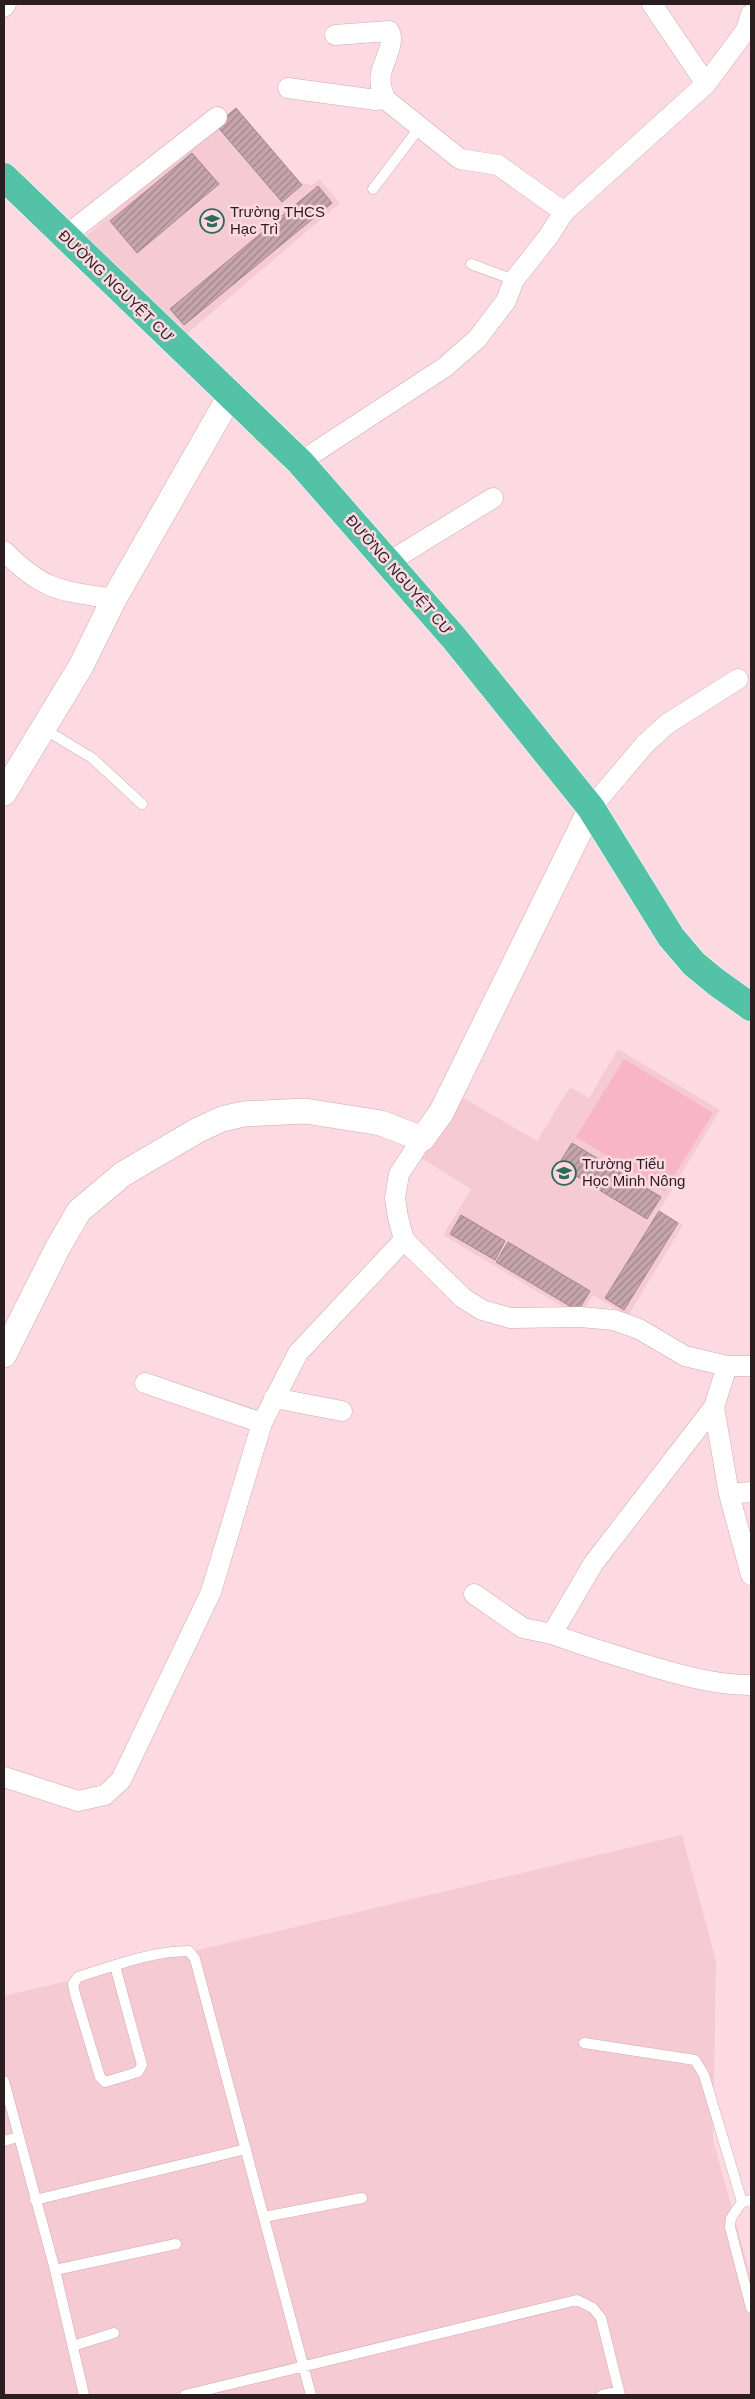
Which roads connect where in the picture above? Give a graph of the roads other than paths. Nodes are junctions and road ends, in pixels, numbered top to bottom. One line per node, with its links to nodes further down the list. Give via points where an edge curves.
1 (6, 4): 3 (street)
2 (652, 4): 6 (street)
3 (4, 7)
4 (749, 26): 6 (street)
5 (335, 35): 8 (street, via 389,30 381,75)
6 (706, 84): 13 (street)
7 (288, 88): 8 (street)
8 (385, 99): 10 (street)
9 (216, 117): 14 (street)
10 (420, 127): 12 (lane); 13 (street, via 460,158 498,165)
11 (4, 178): 14 (highway, ĐƯỜNG NGUYỆT CƯ)
12 (373, 189)
13 (564, 212): 16 (street)
14 (64, 237): 17 (highway, ĐƯỜNG NGUYỆT CƯ)
15 (472, 264): 16 (lane)
16 (514, 280): 18 (street, via 506,301 477,339 445,367)
17 (230, 396): 18 (highway, ĐƯỜNG NGUYỆT CƯ); 22 (street)
18 (300, 462): 21 (highway, ĐƯỜNG NGUYỆT CƯ)
19 (493, 498): 21 (street)
20 (4, 551): 22 (street, via 25,572 42,583 59,590)
21 (389, 562): 27 (highway, ĐƯỜNG NGUYỆT CƯ)
22 (114, 599): 24 (street, via 81,666)
23 (738, 679): 27 (street, via 667,724 645,744)
24 (43, 728): 25 (street); 26 (lane, via 92,758)
25 (4, 793)
26 (142, 804)
27 (591, 808): 28 (highway, ĐƯỜNG NGUYỆT CƯ, via 671,937 701,970); 29 (street, via 441,1113)
28 (751, 1007)
29 (422, 1139): 30 (street, via 399,1174 396,1186 398,1217); 31 (street, via 381,1123 305,1112 243,1114 198,1130 124,1174 79,1211 56,1249)
30 (404, 1240): 32 (street, via 463,1298 482,1310 510,1318 614,1320 639,1329 685,1356); 35 (street, via 298,1353)
31 (4, 1355)
32 (727, 1366): 33 (street); 36 (street)
33 (751, 1366)
34 (146, 1383): 38 (street)
35 (274, 1398): 37 (street); 38 (street)
36 (714, 1407): 40 (street); 43 (street, via 593,1564)
37 (342, 1410)
38 (262, 1423): 45 (street, via 211,1592 121,1780 105,1795 78,1801)
39 (751, 1492): 40 (street)
40 (729, 1494): 41 (street)
41 (751, 1575)
42 (474, 1594): 43 (street, via 523,1628)
43 (552, 1634): 44 (street, via 699,1680)
44 (751, 1685)
45 (4, 1777)
46 (115, 1966): 46 (lane, via 142,2065 138,2072 105,2082 100,2077 73,1984 78,1977); 51 (lane, via 175,1951 189,1951 195,1959)
47 (584, 2043): 54 (lane, via 695,2060 704,2076)
48 (4, 2081): 49 (lane)
49 (18, 2137): 50 (lane); 53 (lane)
50 (4, 2141)
51 (246, 2149): 53 (lane); 55 (lane)
52 (362, 2198): 55 (lane)
53 (35, 2200): 57 (lane)
54 (747, 2201): 58 (lane, via 731,2218 730,2227)
55 (264, 2217): 61 (lane)
56 (176, 2244): 57 (lane)
57 (55, 2270): 60 (lane)
58 (751, 2308)
59 (114, 2333): 60 (lane)
60 (73, 2346): 63 (lane)
61 (302, 2367): 62 (lane, via 577,2300 592,2308 601,2318); 64 (lane); 65 (lane)
62 (619, 2393): 66 (lane)
63 (84, 2395)
64 (185, 2395)
65 (311, 2395)
66 (602, 2395)

